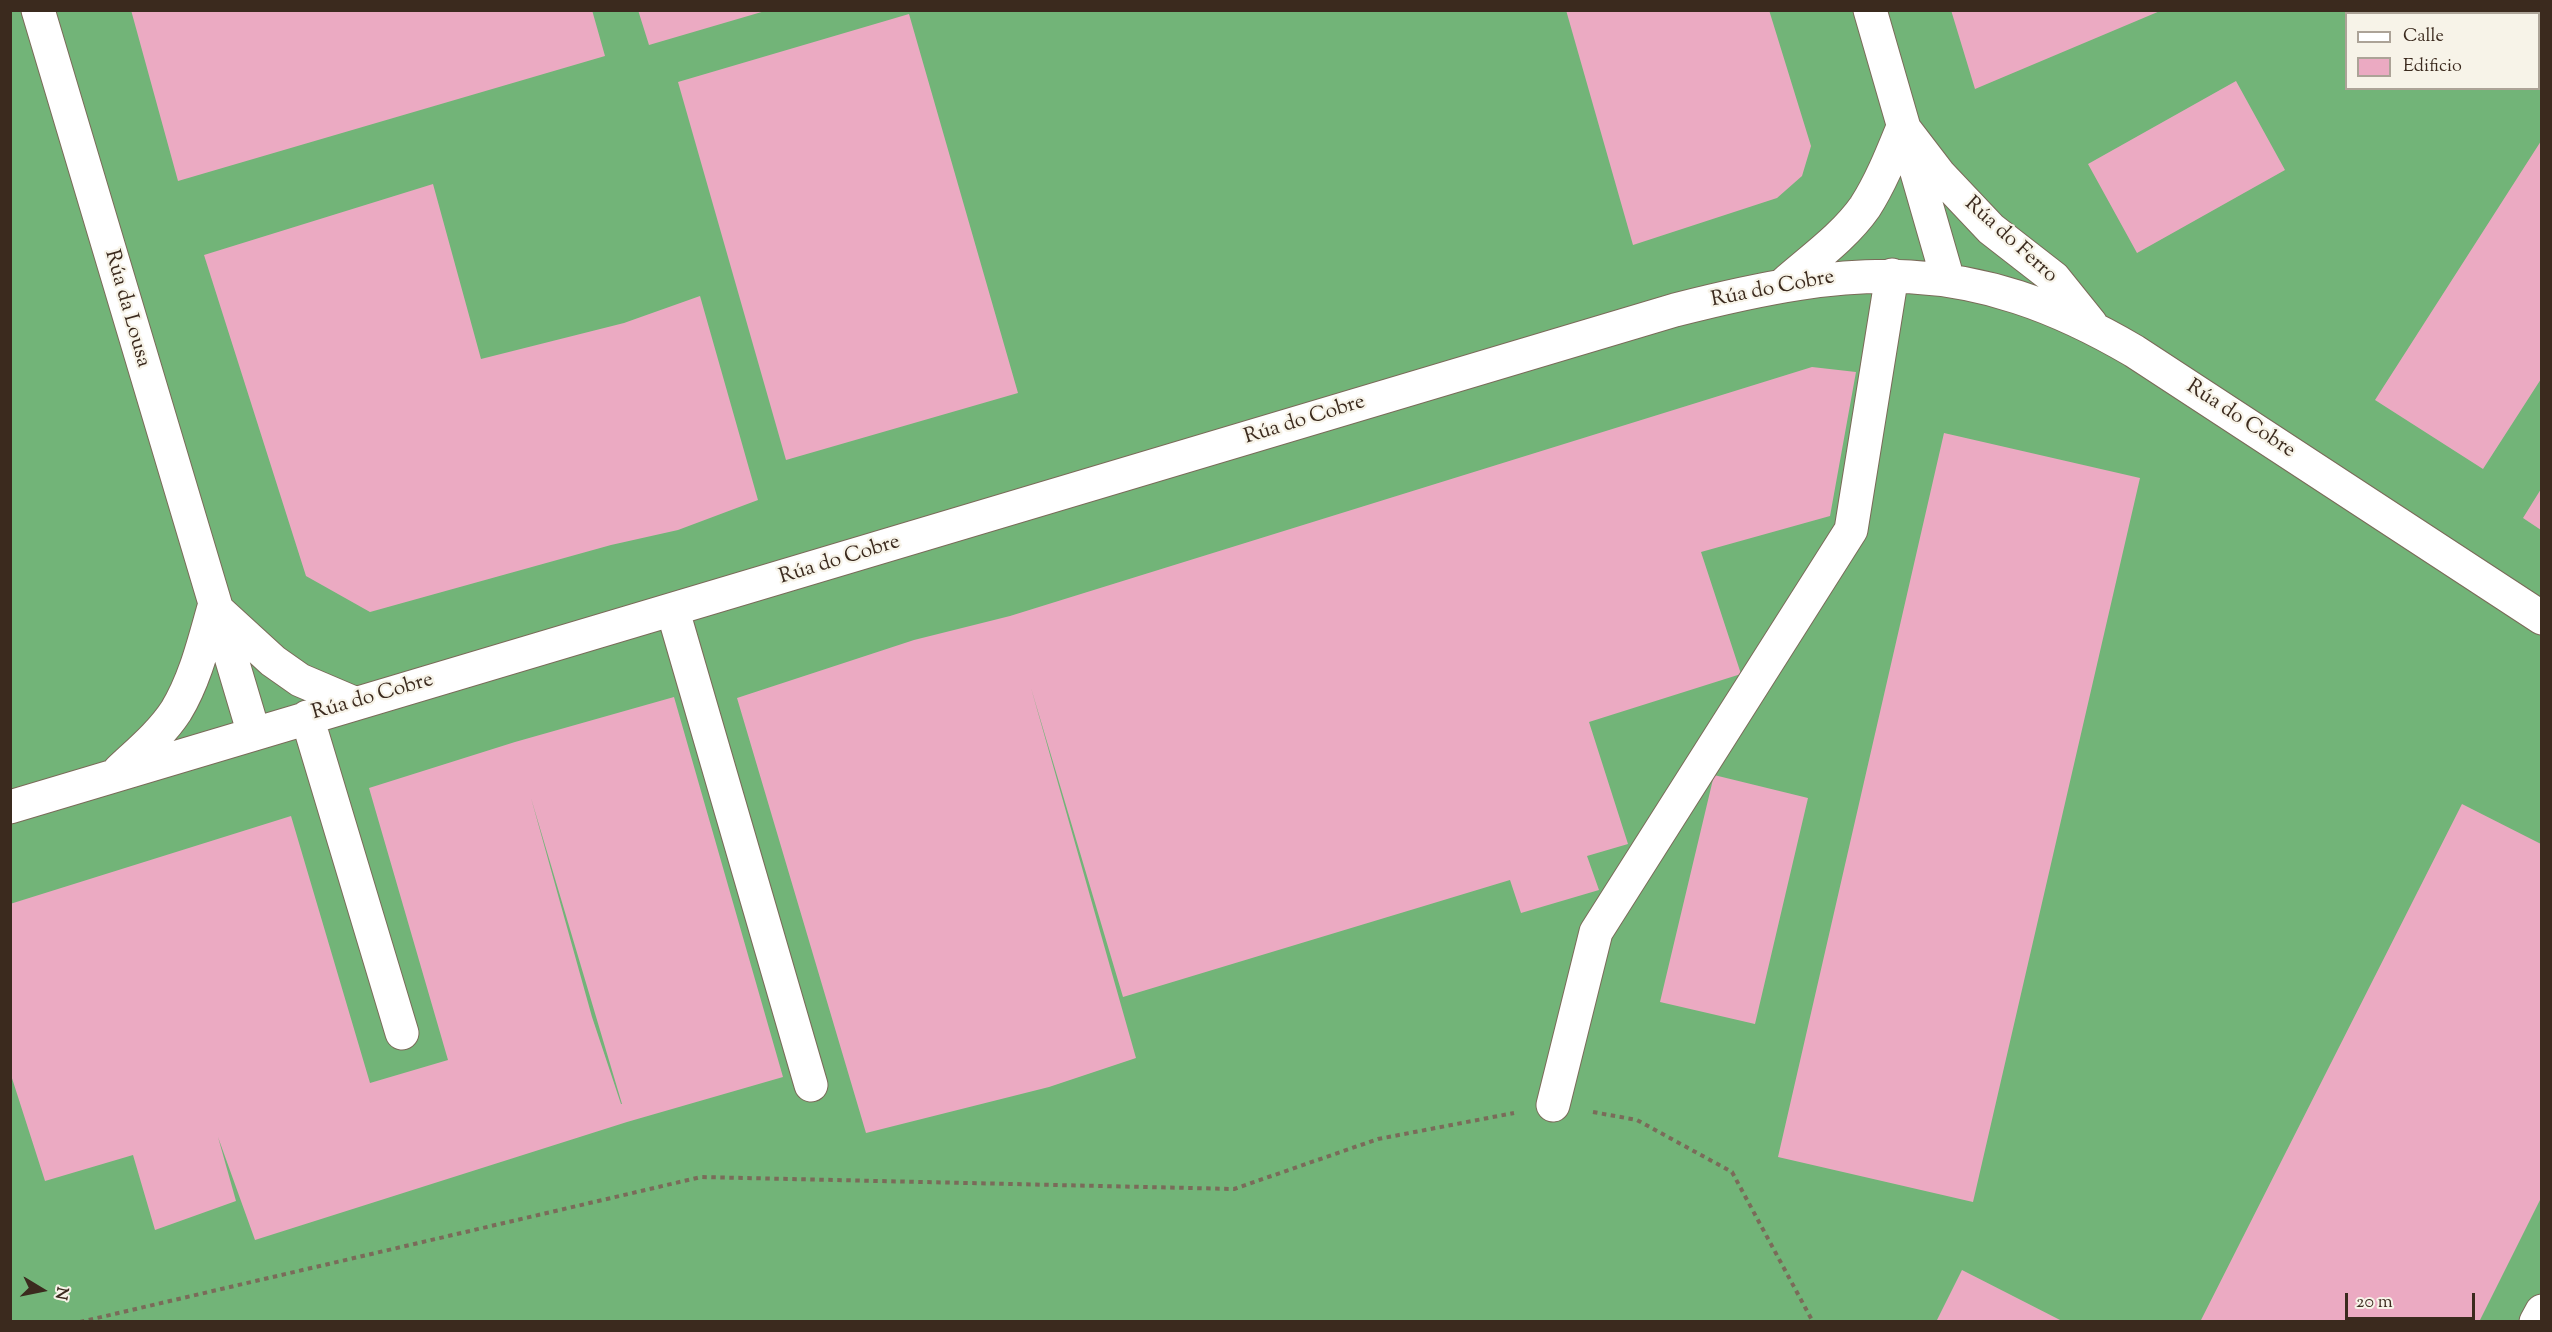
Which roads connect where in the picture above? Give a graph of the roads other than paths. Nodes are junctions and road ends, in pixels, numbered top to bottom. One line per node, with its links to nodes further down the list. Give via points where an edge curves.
1 (38, 10): 8 (street, Rúa da Lousa)
2 (1870, 10): 3 (street, Rúa do Ferro)
3 (1903, 127): 5 (street, Rúa do Ferro); 6 (street, via 1864,207 1843,233); 7 (street, Rúa do Ferro, via 1939,174 1991,229 2054,278)
4 (1892, 275): 5 (street, Rúa do Cobre); 6 (street, Rúa do Cobre); 18 (street, via 1851,530 1596,932)
5 (1948, 280): 7 (street, Rúa do Cobre, via 2039,303)
6 (1784, 284): 9 (street, Rúa do Cobre, via 1664,313)
7 (2094, 327): 10 (street, Rúa do Cobre)
8 (214, 607): 11 (street, via 300,680); 13 (street, Rúa da Lousa); 14 (street, via 194,673 176,710 153,740)
9 (673, 611): 11 (street, Rúa do Cobre); 17 (street)
10 (2541, 618)
11 (354, 703): 12 (street, Rúa do Cobre)
12 (307, 717): 13 (street, Rúa do Cobre); 16 (street)
13 (254, 734): 14 (street, Rúa do Cobre)
14 (113, 776): 15 (street, Rúa do Cobre)
15 (10, 807)
16 (402, 1033)
17 (811, 1085)
18 (1553, 1105)
19 (2541, 1311): 20 (street)
20 (2536, 1322)

